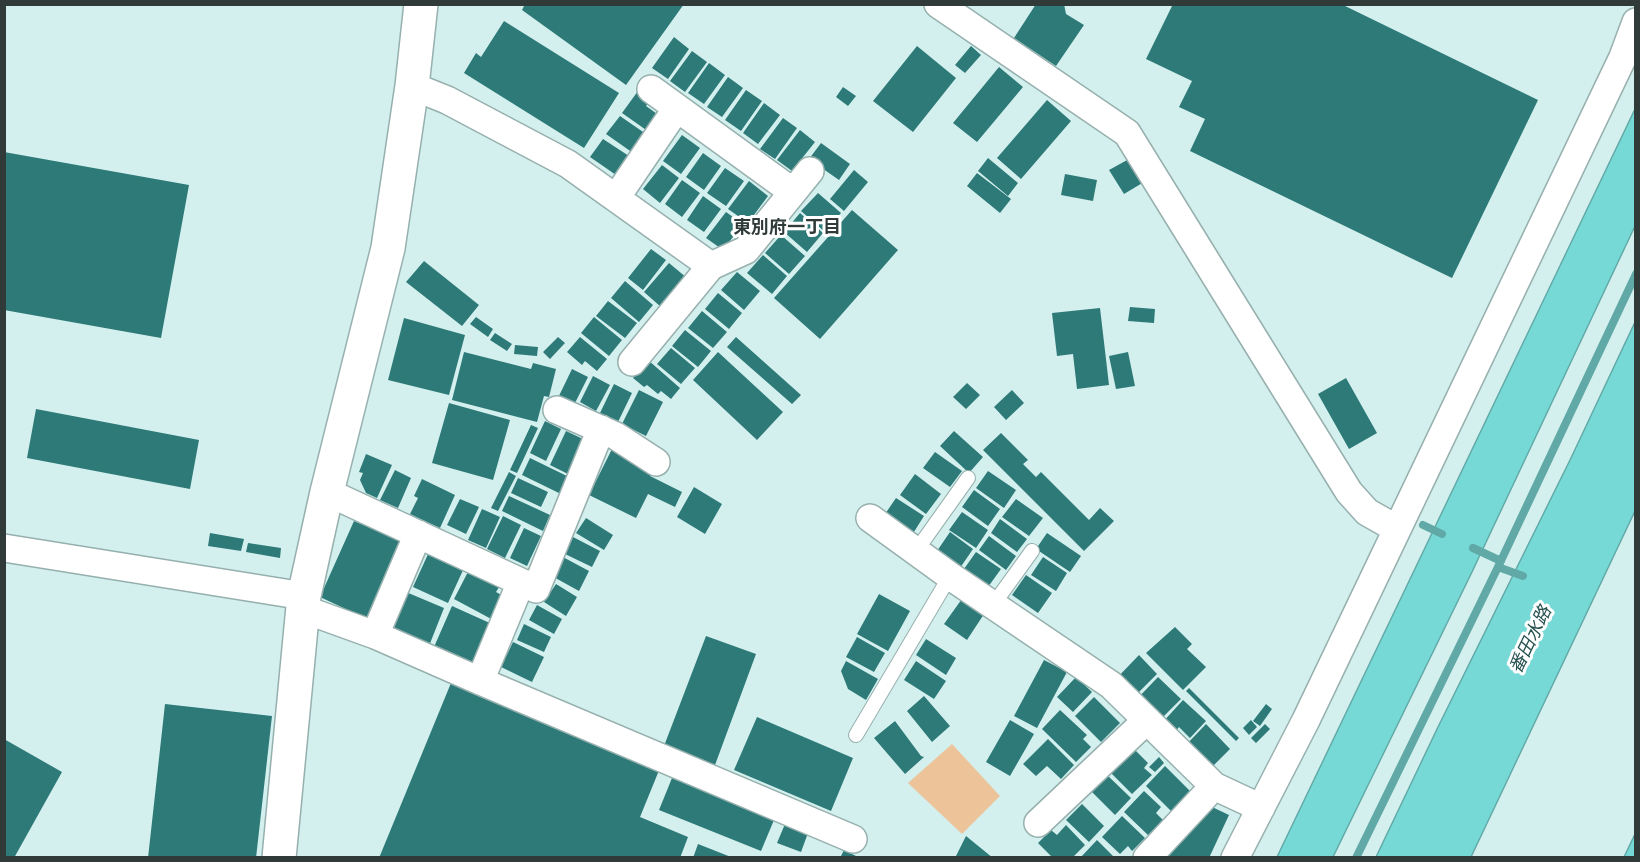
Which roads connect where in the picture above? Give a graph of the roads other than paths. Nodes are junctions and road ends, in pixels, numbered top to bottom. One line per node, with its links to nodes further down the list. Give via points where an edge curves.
1 (421, 4): 4 (street)
2 (938, 4): 18 (street, via 1127,133 1349,492 1367,512)
3 (1635, 22): 18 (street, via 1623,57)
4 (412, 86): 9 (street, via 447,100 568,164); 16 (street, via 388,248)
5 (651, 89): 6 (street)
6 (677, 108): 8 (street); 9 (street)
7 (810, 171): 8 (street)
8 (793, 192): 10 (street, via 746,250)
9 (616, 198): 10 (street)
10 (711, 266): 11 (street)
11 (632, 362)
12 (557, 410): 13 (street)
13 (601, 429): 14 (street); 24 (street, via 536,590)
14 (656, 462)
15 (968, 478): 21 (lane)
16 (327, 492): 19 (street); 25 (street)
17 (870, 518): 21 (street)
18 (1397, 529): 32 (street)
19 (418, 534): 24 (street); 27 (street)
20 (4, 548): 25 (street)
21 (915, 551): 23 (street)
22 (1032, 551): 26 (lane)
23 (950, 576): 26 (street); 30 (lane)
24 (520, 582): 28 (street)
25 (304, 603): 27 (street); 35 (street)
26 (993, 605): 29 (street, via 1111,685)
27 (375, 634): 28 (street)
28 (480, 681): 34 (street)
29 (1147, 720): 31 (street); 33 (street)
30 (856, 735)
31 (1214, 786): 32 (street); 36 (street)
32 (1261, 808): 37 (street)
33 (1038, 823)
34 (853, 839)
35 (279, 858)
36 (1146, 858)
37 (1235, 858)

